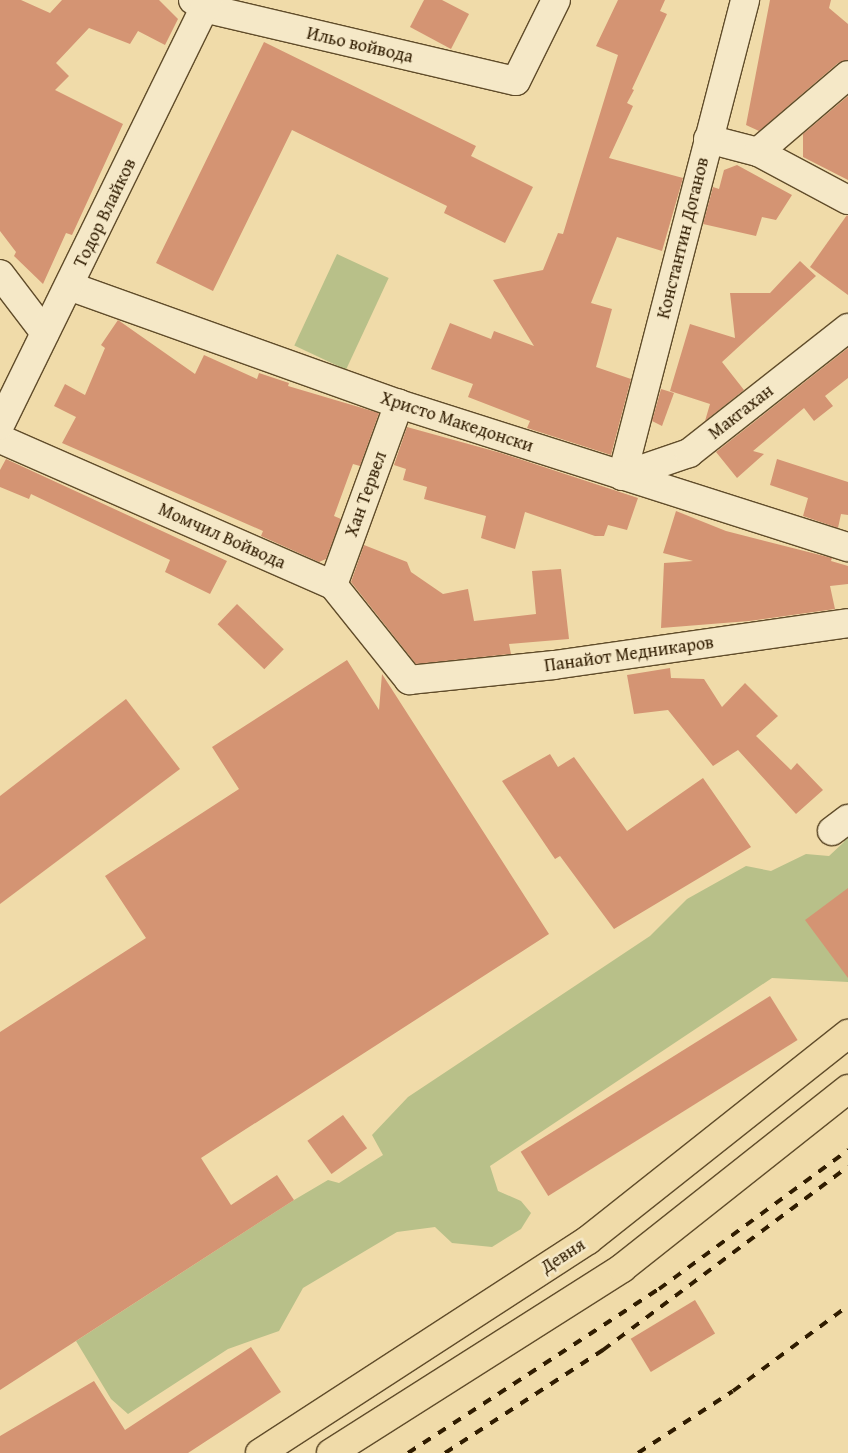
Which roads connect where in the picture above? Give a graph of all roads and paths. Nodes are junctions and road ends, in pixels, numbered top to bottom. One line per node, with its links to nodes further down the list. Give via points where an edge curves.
1 (556, 0): 3 (street, Ильо войвода, via 516,81)
2 (746, 0): 5 (street, Константин Доганов)
3 (202, 3): 9 (street, Тодор Влайков)
4 (848, 75): 6 (street)
5 (708, 138): 6 (street); 15 (street, Константин Доганов)
6 (758, 152): 7 (street)
7 (848, 200)
8 (0, 274): 11 (street)
9 (69, 286): 11 (street, Тодор Влайков); 12 (street, Христо Македонски)
10 (848, 328): 15 (street, Макгахан, via 689,453)
11 (45, 333): 13 (street, Тодор Влайков)
12 (400, 404): 15 (street, Христо Македонски); 17 (street, Хан Тервел)
13 (0, 425)
14 (0, 439): 17 (street, Момчил Войвода)
15 (622, 476): 16 (street, Христо Македонски)
16 (848, 547)
17 (333, 585): 19 (street, Момчил Войвода)
18 (848, 623): 19 (street, Панайот Медникаров, via 554,665)
19 (409, 680)
20 (848, 1034): 22 (highway, Девня, via 588,1240)
21 (848, 1089): 23 (highway, via 622,1268)
22 (260, 1453)
23 (331, 1453)

